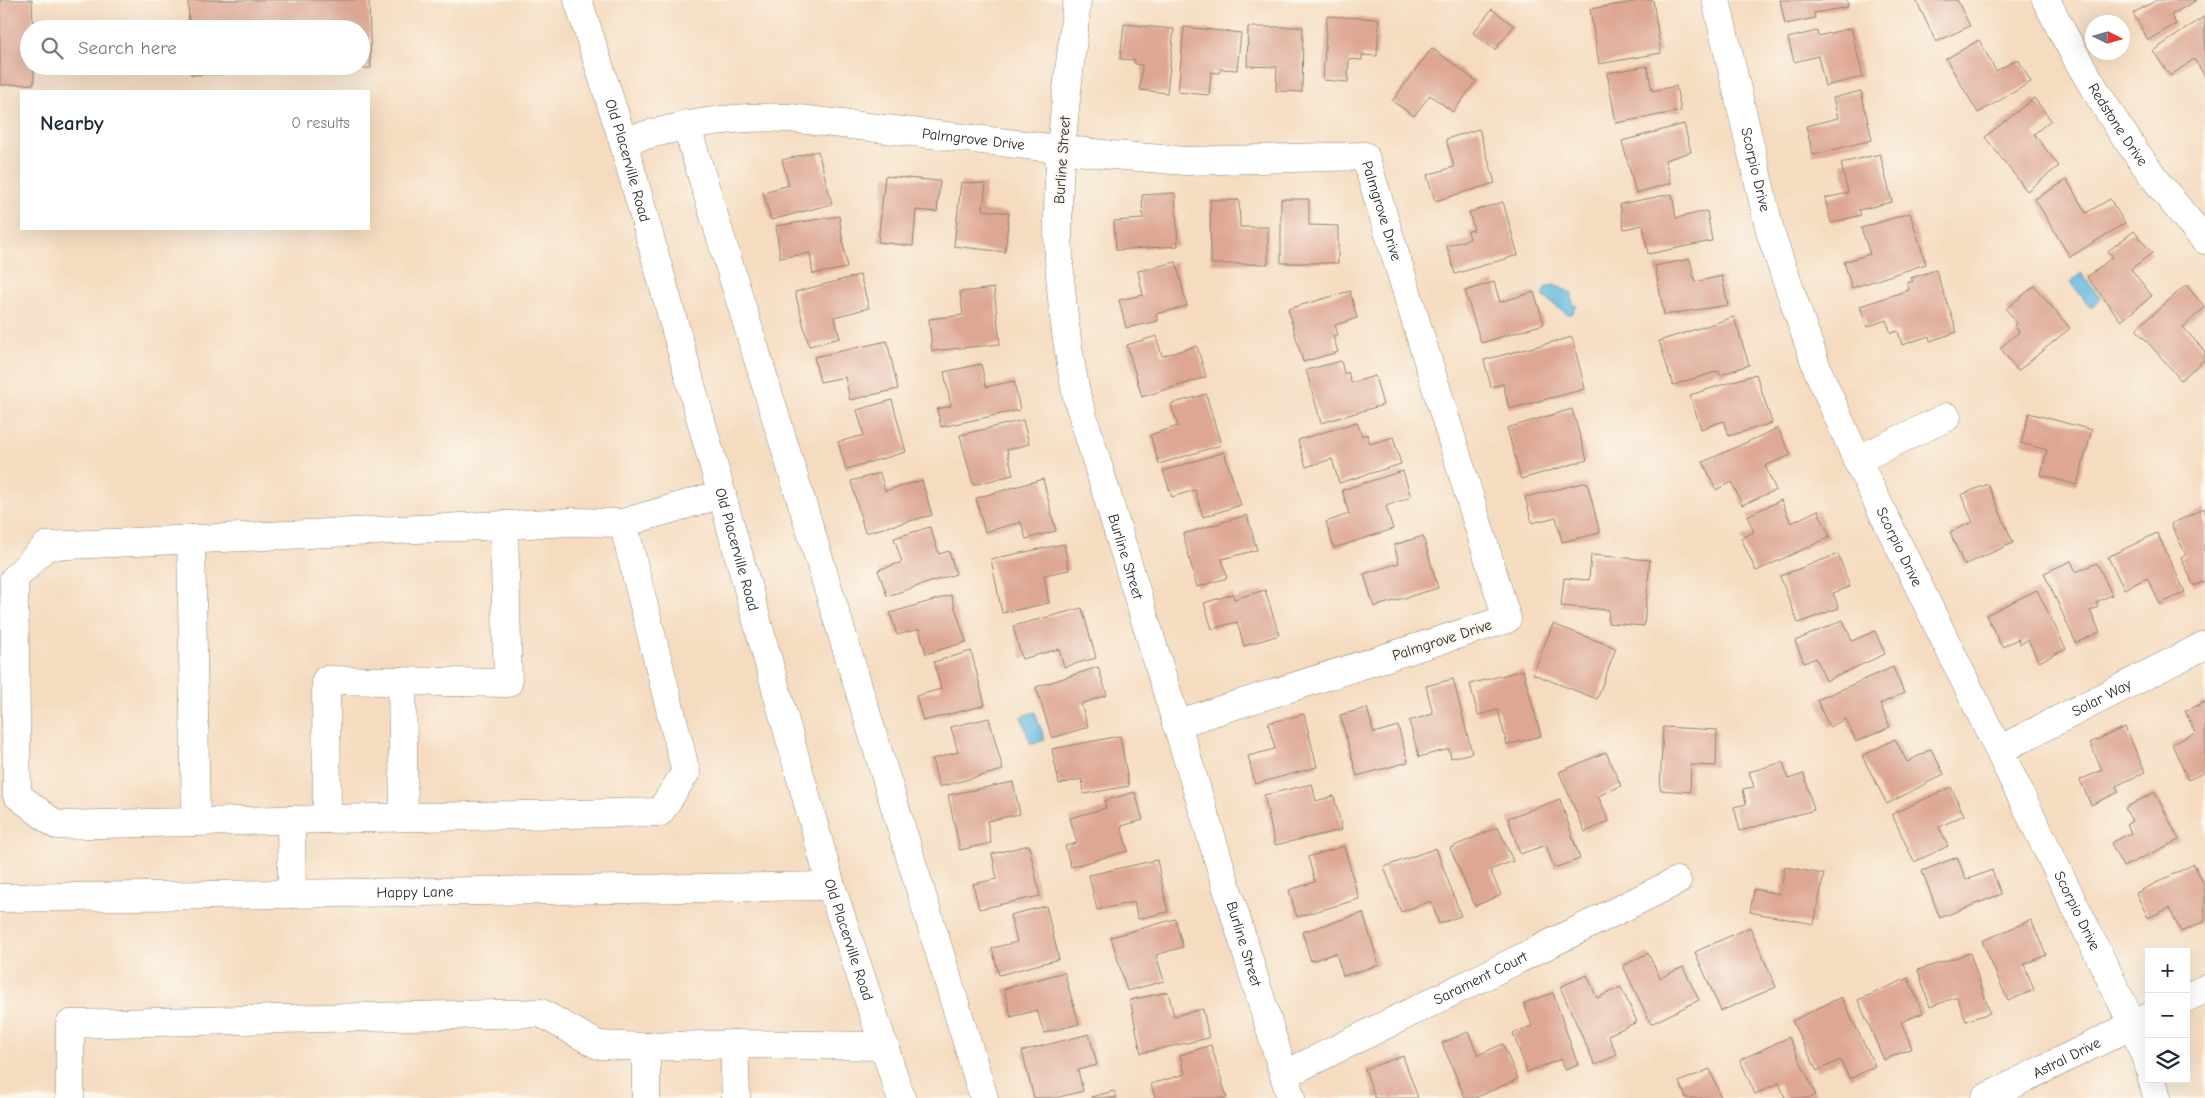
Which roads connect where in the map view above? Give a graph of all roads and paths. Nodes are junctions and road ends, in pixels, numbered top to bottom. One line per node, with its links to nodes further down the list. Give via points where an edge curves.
1 (578, 0): 6 (street, Old Placerville Road)
2 (1077, 0): 7 (street, Burline Street)
3 (1716, 0): 10 (street, Scorpio Drive, via 1777,253 1818,371)
4 (2046, 0): 8 (street, Redstone Drive, via 2101,101)
5 (686, 124): 6 (street, Palmgrove Drive); 7 (street, Palmgrove Drive, via 733,117 790,118); 40 (street)
6 (623, 141): 11 (street, Old Placerville Road)
7 (1063, 148): 17 (street, Burline Street, via 1058,218 1060,290 1070,362 1077,397); 17 (street, Palmgrove Drive, via 1186,161 1365,156 1507,619)
8 (2205, 240)
9 (1947, 416): 10 (street)
10 (1857, 460): 18 (street, Scorpio Drive)
11 (722, 494): 12 (street); 24 (street, Old Placerville Road)
12 (623, 523): 13 (street); 19 (street, via 686,772 660,812)
13 (504, 525): 14 (street); 16 (street, via 508,684)
14 (192, 539): 22 (street); 22 (street, via 46,546 14,579 17,795 56,825)
15 (2205, 644): 18 (street, Solar Way)
16 (402, 681): 19 (street); 20 (street, via 326,680)
17 (1176, 724): 35 (street, Burline Street)
18 (1999, 750): 29 (street, Scorpio Drive)
19 (404, 817): 20 (street)
20 (328, 819): 21 (street)
21 (291, 820): 22 (street); 25 (street)
22 (196, 822)
23 (1676, 881): 35 (street, Sarament Court)
24 (831, 886): 25 (street, Happy Lane); 32 (street, Old Placerville Road)
25 (292, 894): 26 (street, Happy Lane)
26 (0, 898)
27 (2205, 989): 28 (street)
28 (2190, 996)
29 (2141, 1021): 31 (street, Scorpio Drive); 41 (street, Astral Drive)
30 (734, 1044): 32 (street); 33 (street); 38 (street)
31 (2145, 1044)
32 (885, 1046): 39 (street, Old Placerville Road)
33 (646, 1047): 36 (street, via 598,1045 541,1013 70,1024); 37 (street)
34 (2153, 1083): 42 (street)
35 (1288, 1087)
36 (70, 1098)
37 (646, 1098)
38 (736, 1098)
39 (901, 1098)
40 (984, 1098)
41 (1985, 1098)
42 (2157, 1098)

